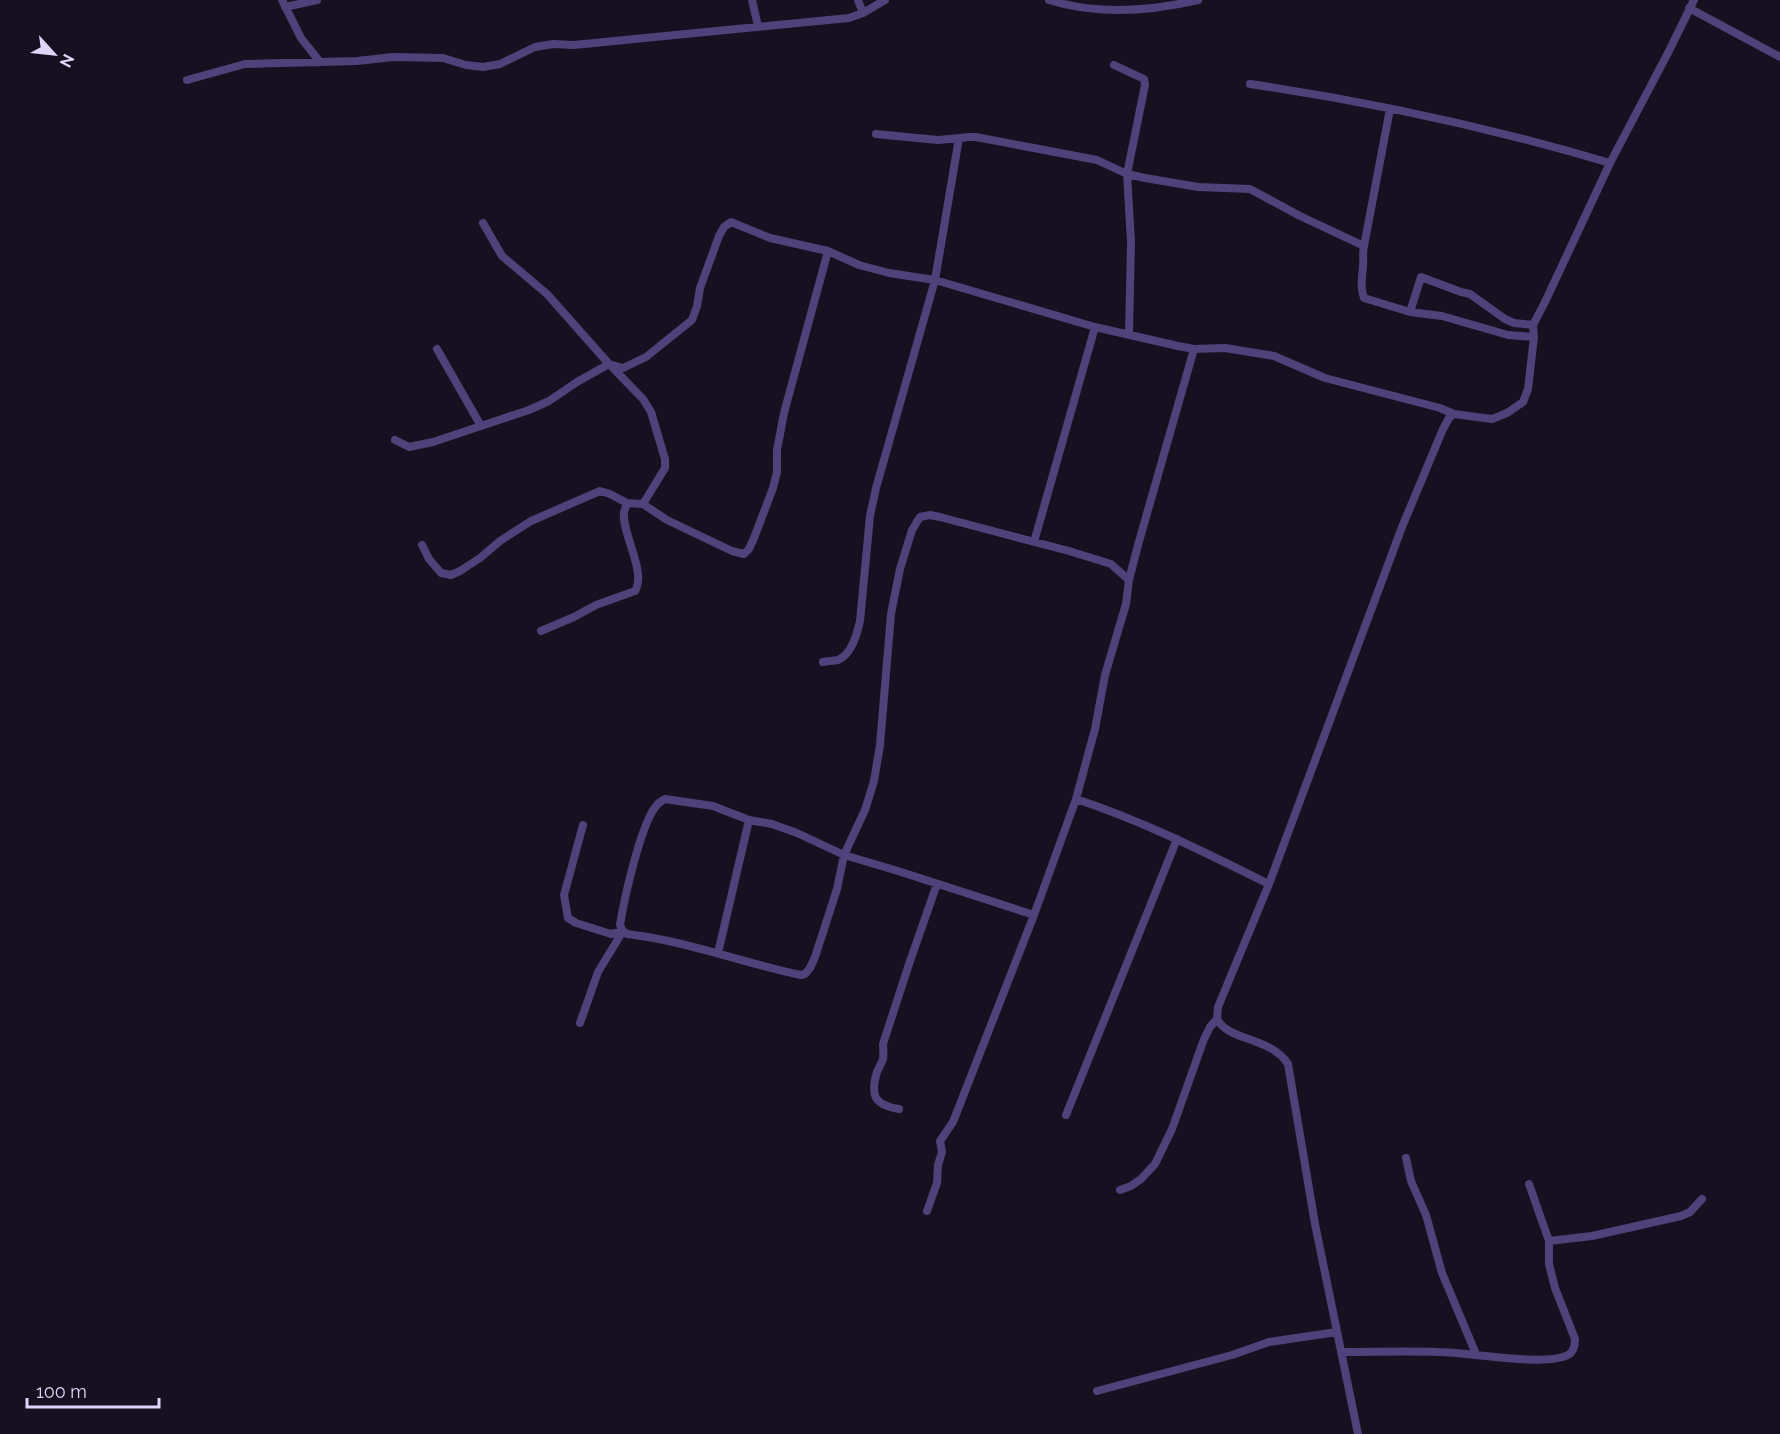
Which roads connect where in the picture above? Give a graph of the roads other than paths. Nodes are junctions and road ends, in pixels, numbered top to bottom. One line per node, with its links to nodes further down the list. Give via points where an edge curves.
1 (317, 0): 8 (street)
2 (752, 0): 11 (street)
3 (858, 0): 10 (street)
4 (885, 0): 10 (street)
5 (1049, 0): 6 (street, via 1101,10)
6 (1198, 0)
7 (1694, 0): 9 (street)
8 (284, 4): 13 (street)
9 (1689, 8): 12 (street); 20 (street)
10 (863, 14): 11 (street)
11 (758, 26): 13 (street, via 543,45 500,64 483,67 443,58)
12 (1780, 57)
13 (320, 62): 15 (street, via 245,64)
14 (1114, 65): 21 (street, via 1144,79 1145,85)
15 (187, 80)
16 (1250, 84): 17 (street)
17 (1390, 109): 20 (street, via 1523,138); 23 (street)
18 (876, 134): 19 (street, via 938,140)
19 (959, 138): 21 (street, via 1097,160); 25 (street)
20 (1610, 163): 27 (street)
21 (1127, 174): 23 (street, via 1198,187 1250,189); 29 (street, via 1131,242)
22 (483, 223): 33 (street, via 502,256 547,294)
23 (1364, 246): 26 (street, via 1360,286 1364,298)
24 (828, 251): 25 (street, via 869,268); 33 (street, via 770,238 728,223 718,236 692,320 637,362 623,368); 38 (street, via 783,412 773,488 749,549 744,554 732,551)
25 (935, 280): 28 (street); 43 (street, via 876,488 857,634 838,660)
26 (1410, 312): 27 (street, via 1421,277 1470,294 1514,323); 30 (street)
27 (1533, 325): 30 (street)
28 (1095, 327): 29 (street); 39 (street)
29 (1129, 334): 32 (street)
30 (1534, 338): 34 (street, via 1526,396 1518,407 1492,419)
31 (437, 349): 35 (street)
32 (1194, 349): 34 (street, via 1225,348 1274,356 1325,378); 41 (street)
33 (609, 364): 35 (street, via 549,401); 38 (street, via 644,399 665,459 665,468)
34 (1454, 414): 49 (street, via 1443,429 1402,527)
35 (481, 426): 36 (street, via 409,447)
36 (396, 440)
37 (627, 503): 38 (street); 40 (street, via 600,491 588,495 531,521 451,575 441,573); 42 (street, via 625,524 635,560 635,591 596,604)
38 (643, 504)
39 (1034, 542): 41 (street, via 1111,564); 48 (street, via 930,515 920,517 912,530 891,614 874,781)
40 (422, 545)
41 (1129, 580): 44 (street)
42 (541, 632)
43 (823, 662)
44 (1076, 799): 47 (street); 51 (street)
45 (749, 820): 48 (street, via 797,833); 52 (street, via 713,806 665,799 656,805 633,866); 53 (street)
46 (583, 825): 52 (street, via 564,894 568,918 611,934)
47 (1177, 839): 49 (street); 57 (street)
48 (844, 855): 50 (street); 53 (street, via 819,945 805,974)
49 (1269, 884): 54 (street, via 1218,1007)
50 (937, 885): 51 (street); 56 (street, via 884,1044 874,1091 885,1107)
51 (1034, 915): 62 (street, via 953,1122 940,1141 937,1183)
52 (622, 931): 53 (street); 55 (street, via 598,972)
53 (718, 953)
54 (1217, 1019): 60 (street, via 1204,1040 1155,1164 1141,1179); 64 (street, via 1225,1029 1272,1048 1288,1064)
55 (580, 1023)
56 (899, 1109)
57 (1066, 1115)
58 (1406, 1158): 66 (street, via 1442,1273)
59 (1529, 1184): 63 (street)
60 (1120, 1190)
61 (1702, 1199): 63 (street, via 1681,1216 1592,1236)
62 (927, 1211)
63 (1549, 1241): 66 (street, via 1555,1288 1575,1340 1572,1352 1541,1359)
64 (1337, 1332): 65 (street); 67 (street, via 1269,1342)
65 (1341, 1352): 66 (street); 68 (street)
66 (1476, 1354)
67 (1097, 1391)
68 (1358, 1434)

